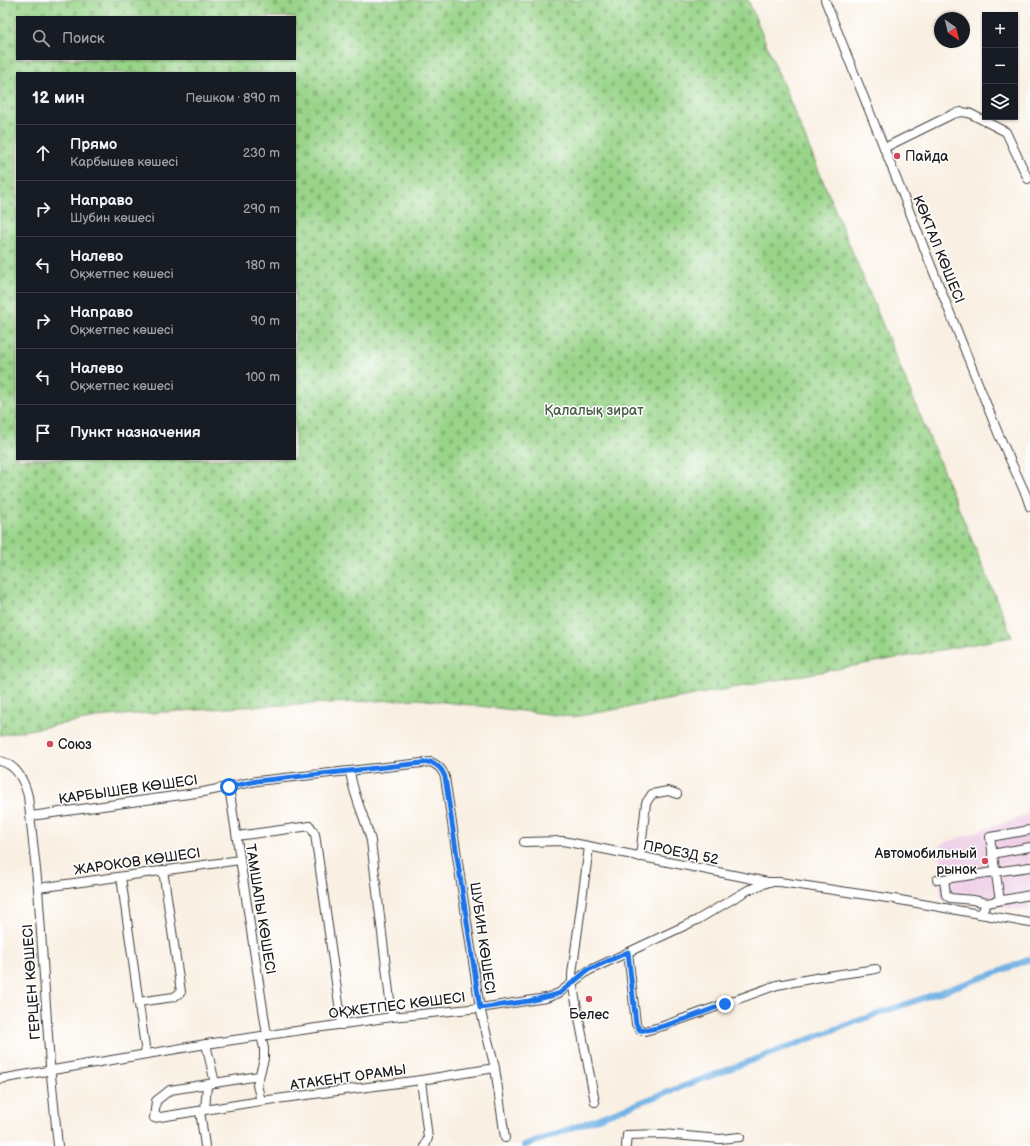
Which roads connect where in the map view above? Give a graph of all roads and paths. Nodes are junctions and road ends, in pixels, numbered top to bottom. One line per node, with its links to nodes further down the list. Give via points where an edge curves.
1 (826, 0): 2 (street, КӨКТАЛ КӨШЕСІ)
2 (884, 148): 3 (street, via 953,114 969,113 1006,132); 4 (street, КӨКТАЛ КӨШЕСІ)
3 (1028, 179)
4 (1030, 507)
5 (0, 761): 10 (street, via 9,764 20,773 25,783)
6 (439, 766): 7 (street, КАРБЫШЕВ КӨШЕСІ, via 431,762); 34 (street, ШУБИН КӨШЕСІ, via 445,777)
7 (350, 771): 8 (street, КАРБЫШЕВ КӨШЕСІ, via 257,781); 35 (street, via 355,797 371,841)
8 (229, 787): 10 (street, КАРБЫШЕВ КӨШЕСІ); 12 (street, ТАМШАЛЫ КӨШЕСІ)
9 (677, 794): 17 (street, via 668,791 652,794 646,803)
10 (31, 816): 24 (street, ГЕРЦЕН КӨШЕСІ)
11 (1030, 830): 16 (street, via 990,837)
12 (237, 836): 18 (street, ТАМШАЛЫ КӨШЕСІ); 36 (street, via 310,826 314,830)
13 (524, 842): 14 (street, ПРОЕЗД 52, via 563,841)
14 (589, 847): 17 (street, ПРОЕЗД 52); 32 (street)
15 (1030, 848): 16 (street)
16 (992, 854): 21 (street)
17 (640, 857): 23 (street, ПРОЕЗД 52)
18 (240, 860): 20 (street, ЖАРОКОВ КӨШЕСІ); 37 (street, ТАМШАЛЫ КӨШЕСІ)
19 (1030, 867): 21 (street)
20 (163, 870): 22 (street, ЖАРОКОВ КӨШЕСІ); 33 (street, via 181,992 174,997)
21 (994, 871): 26 (street); 27 (street, via 940,879 946,895 950,898)
22 (121, 877): 24 (street, ЖАРОКОВ КӨШЕСІ); 33 (street)
23 (769, 882): 28 (street, ОҚЖЕТПЕС КӨШЕСІ); 30 (street, ОҚЖЕТПЕС КӨШЕСІ, via 748,890 697,920)
24 (38, 888): 41 (street, ГЕРЦЕН КӨШЕСІ)
25 (1030, 895): 26 (street)
26 (1000, 900): 27 (street)
27 (987, 903): 28 (street)
28 (980, 914): 29 (street, ОҚЖЕТПЕС КӨШЕСІ)
29 (1030, 923)
30 (628, 952): 31 (street, via 636,1024 640,1030 645,1031 777,986); 32 (street, ОҚЖЕТПЕС КӨШЕСІ, via 588,970)
31 (876, 969)
32 (572, 982): 34 (street, ОҚЖЕТПЕС КӨШЕСІ, via 560,993 546,998); 47 (street)
33 (138, 1002): 39 (street)
34 (480, 1008): 35 (street, ОҚЖЕТПЕС КӨШЕСІ); 40 (street, ШУБИН КӨШЕСІ)
35 (392, 1017): 36 (street, ОҚЖЕТПЕС КӨШЕСІ)
36 (342, 1025): 37 (street, ОҚЖЕТПЕС КӨШЕСІ)
37 (264, 1036): 38 (street, ОҚЖЕТПЕС КӨШЕСІ); 42 (street, ТАМШАЛЫ КӨШЕСІ, via 264,1059)
38 (206, 1044): 39 (street, ОҚЖЕТПЕС КӨШЕСІ); 45 (street)
39 (146, 1054): 41 (street, ОҚЖЕТПЕС КӨШЕСІ)
40 (495, 1068): 44 (street, АТАКЕНТ ОРАМЫ); 50 (street, ШУБИН КӨШЕСІ)
41 (51, 1071): 43 (street, ОҚЖЕТПЕС КӨШЕСІ); 51 (street, ГЕРЦЕН КӨШЕСІ)
42 (259, 1076): 45 (street); 46 (street, ТАМШАЛЫ КӨШЕСІ)
43 (0, 1079)
44 (421, 1080): 46 (street, АТАКЕНТ ОРАМЫ); 53 (street, via 428,1138)
45 (211, 1084): 48 (street); 48 (street, АТАКЕНТ ОРАМЫ, via 170,1090 156,1101 154,1118)
46 (260, 1101): 48 (street, АТАКЕНТ ОРАМЫ)
47 (595, 1102)
48 (202, 1111): 52 (street)
49 (740, 1137): 54 (street, via 720,1139 663,1134 627,1135)
50 (505, 1138)
51 (58, 1146)
52 (205, 1146)
53 (425, 1146)
54 (626, 1146)

